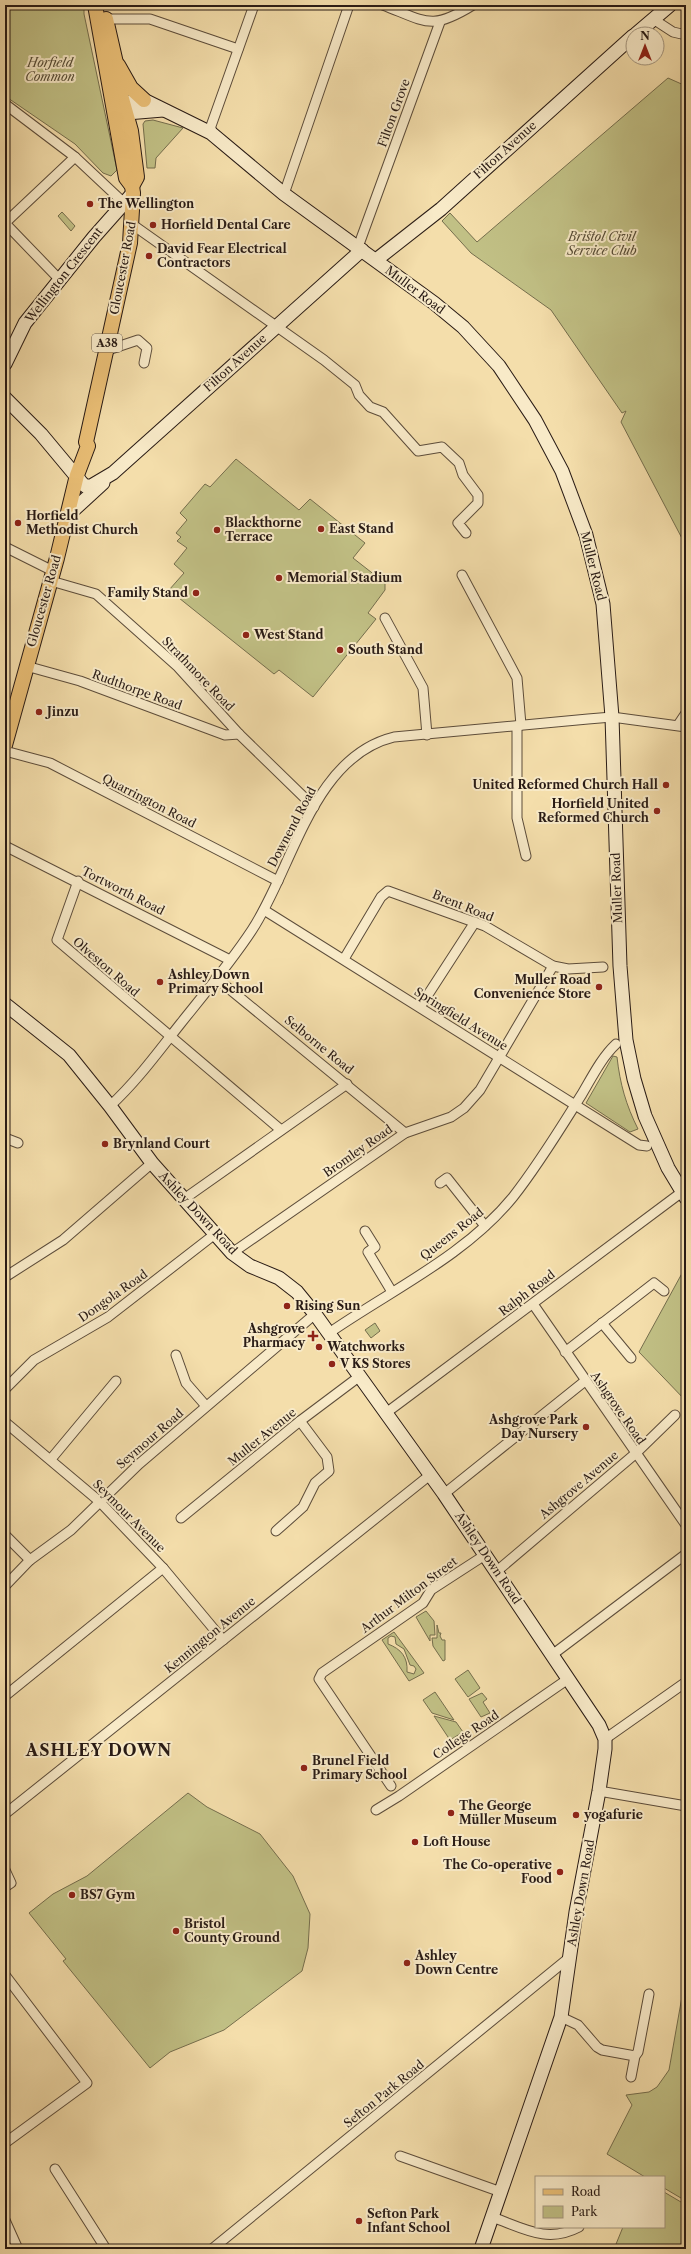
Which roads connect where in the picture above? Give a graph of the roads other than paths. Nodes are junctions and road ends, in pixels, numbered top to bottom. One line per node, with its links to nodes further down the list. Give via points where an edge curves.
1 (95, 5): 18 (main road, Gloucester Road / A38)
2 (104, 5): 8 (main road, Gloucester Road / A38)
3 (254, 5): 14 (street)
4 (349, 5): 23 (street)
5 (383, 5): 10 (street, via 428,22)
6 (473, 5): 10 (street)
7 (670, 5): 9 (main road)
8 (106, 19): 14 (street, via 150,19); 15 (main road, Gloucester Road / A38)
9 (653, 19): 11 (main road); 12 (street, via 668,29)
10 (440, 22): 26 (street, Filton Grove)
11 (645, 26)
12 (686, 36)
13 (625, 43): 27 (main road, Filton Avenue, via 441,209)
14 (238, 49): 20 (street, via 211,126)
15 (116, 63): 16 (main road, via 131,88); 18 (main road, Gloucester Road / A38)
16 (144, 100): 18 (main road); 19 (main road, Muller Road)
17 (5, 104): 21 (street)
18 (119, 109): 19 (main road); 22 (main road, Gloucester Road / A38, via 137,177)
19 (163, 110): 20 (main road, Muller Road)
20 (211, 133): 23 (main road, Muller Road)
21 (75, 157): 22 (street); 24 (street)
22 (129, 194): 25 (main road, Gloucester Road / A38); 28 (main road, Wellington Crescent)
23 (284, 194): 26 (main road, Muller Road)
24 (5, 223): 28 (street)
25 (133, 225): 29 (street); 30 (main road, Gloucester Road / A38)
26 (360, 248): 27 (main road, Muller Road); 29 (main road, Filton Avenue)
27 (376, 260): 45 (main road, Muller Road, via 459,324 489,355 535,420 562,471 586,535 598,577 608,652)
28 (59, 279): 32 (main road, Wellington Crescent, via 25,323)
29 (276, 326): 35 (main road, Filton Avenue); 37 (street, via 355,385 359,395 370,407 383,412 418,451 442,447 459,463 463,475 478,495 478,503 458,523)
30 (105, 351): 31 (street, via 138,340 147,348); 34 (main road, Gloucester Road / A38, via 86,442 80,452 82,457)
31 (144, 363)
32 (5, 364)
33 (5, 398): 34 (main road)
34 (77, 475): 35 (main road); 36 (main road, Gloucester Road / A38)
35 (108, 477): 36 (main road, Filton Avenue)
36 (67, 516): 40 (main road, Gloucester Road / A38)
37 (466, 532)
38 (5, 547): 40 (street, Strathmore Road)
39 (462, 575): 46 (street, via 518,680)
40 (52, 576): 42 (main road, Gloucester Road / A38); 48 (street, Strathmore Road, via 96,594 178,667)
41 (385, 618): 49 (street, via 423,688)
42 (26, 666): 43 (main road, Gloucester Road / A38); 48 (street, Rudthorpe Road, via 80,681 225,735)
43 (10, 706): 50 (main road, Gloucester Road / A38)
44 (686, 712): 47 (street)
45 (612, 717): 46 (street, Downend Road); 47 (street, Downend Road); 62 (main road, Muller Road)
46 (519, 725): 49 (street, Downend Road); 54 (street, via 518,824)
47 (682, 726)
48 (239, 734): 52 (street, Strathmore Road)
49 (426, 735): 52 (street, Downend Road, via 394,737 369,746 343,767)
50 (5, 746)
51 (5, 751): 56 (street, Quarrington Road, via 50,763)
52 (314, 807): 56 (street, Downend Road)
53 (5, 846): 55 (street, Tortworth Road)
54 (526, 856)
55 (78, 881): 60 (street, Tortworth Road); 66 (street, Olveston Road, via 57,940)
56 (278, 881): 57 (street, Downend Road)
57 (264, 910): 59 (street, Springfield Avenue); 60 (street, Downend Road)
58 (475, 922): 59 (street, Brent Road, via 396,892 387,891); 61 (street, Brent Road); 65 (street)
59 (344, 959): 65 (street, Springfield Avenue)
60 (230, 960): 63 (street, Downend Road)
61 (553, 966): 62 (street, Brent Road, via 575,969); 68 (street, Bromley Road)
62 (612, 967): 79 (main road, Muller Road, via 634,1079 650,1131)
63 (216, 978): 66 (street, Downend Road); 69 (street, Selborne Road)
64 (5, 1004): 71 (main road, Ashley Down Road, via 69,1055)
65 (420, 1007): 68 (street, Springfield Avenue)
66 (169, 1038): 71 (street, Downend Road, via 142,1073); 72 (street)
67 (616, 1044): 70 (street, Queens Road)
68 (498, 1057): 70 (street, Springfield Avenue); 73 (street, Bromley Road, via 480,1090 464,1108 451,1117)
69 (347, 1084): 72 (street); 73 (street, Selborne Road)
70 (575, 1105): 76 (street, Springfield Avenue, via 639,1145); 81 (street, Queens Road, via 540,1161 512,1198)
71 (110, 1106): 77 (main road, Ashley Down Road)
72 (280, 1130): 80 (street)
73 (405, 1133): 84 (street, Bromley Road)
74 (5, 1138): 75 (street)
75 (18, 1143)
76 (647, 1146)
77 (152, 1163): 80 (main road, Ashley Down Road); 85 (street, via 63,1240)
78 (440, 1183): 81 (street, via 447,1178)
79 (684, 1195): 88 (street, Ralph Road)
80 (184, 1199): 83 (main road, Ashley Down Road)
81 (485, 1226): 87 (street, Queens Road, via 445,1258)
82 (365, 1231): 87 (street, via 375,1247 368,1252)
83 (215, 1234): 84 (main road, Ashley Down Road); 98 (street, Dongola Road, via 108,1317 34,1360)
84 (232, 1253): 89 (main road, Ashley Down Road, via 250,1266 279,1278 297,1292)
85 (5, 1277)
86 (664, 1291): 90 (street, via 654,1282)
87 (392, 1292): 91 (street, Queens Road)
88 (532, 1304): 92 (street, Ashgrove Road); 100 (street, Ralph Road)
89 (316, 1314): 91 (main road, Ashley Down Road); 99 (street, Seymour Road)
90 (602, 1323): 92 (street); 94 (street)
91 (329, 1333): 95 (main road, Ashley Down Road)
92 (565, 1352): 97 (street, Ashgrove Road)
93 (176, 1355): 99 (street, via 186,1384)
94 (631, 1358)
95 (360, 1376): 100 (main road, Ashley Down Road); 102 (street, Muller Avenue)
96 (116, 1381): 105 (street)
97 (585, 1381): 104 (street, Ashgrove Road); 107 (street)
98 (5, 1389)
99 (206, 1406): 108 (street, Seymour Road)
100 (386, 1413): 106 (main road, Ashley Down Road)
101 (674, 1415): 104 (street, Ashgrove Avenue)
102 (300, 1421): 109 (street, Muller Avenue); 111 (street, via 327,1457 329,1471 315,1484 303,1507)
103 (5, 1422): 105 (street, Seymour Avenue)
104 (635, 1454): 110 (street, Ashgrove Road); 117 (street, Ashgrove Avenue)
105 (51, 1459): 108 (street, Seymour Avenue)
106 (430, 1475): 107 (main road, Ashley Down Road); 119 (street, Kennington Avenue)
107 (444, 1494): 113 (main road, Ashley Down Road)
108 (99, 1501): 115 (street, Seymour Road, via 71,1530); 116 (street, Seymour Avenue)
109 (181, 1518)
110 (686, 1525)
111 (276, 1531)
112 (5, 1535): 115 (street)
113 (485, 1554): 117 (main road, Ashley Down Road); 125 (street, Arthur Milton Street, via 431,1590 423,1603 322,1673 319,1679)
114 (686, 1554): 120 (street)
115 (30, 1560): 118 (street, Seymour Road)
116 (163, 1568): 119 (street, Seymour Avenue); 123 (street)
117 (497, 1571): 120 (main road, Ashley Down Road)
118 (5, 1586)
119 (224, 1640): 129 (street, Kennington Avenue)
120 (552, 1655): 121 (main road, Ashley Down Road)
121 (568, 1679): 124 (main road, Ashley Down Road, via 599,1725); 128 (street, College Road)
122 (686, 1682): 124 (street)
123 (5, 1696)
124 (605, 1739): 126 (main road, Ashley Down Road)
125 (391, 1786)
126 (599, 1791): 127 (street); 132 (main road, Ashley Down Road)
127 (686, 1806)
128 (376, 1810)
129 (5, 1814)
130 (5, 1870): 131 (street)
131 (8, 1885)
132 (570, 1957): 135 (main road, Ashley Down Road); 147 (street, Sefton Park Road)
133 (5, 1976): 138 (street, via 87,2084)
134 (649, 1994): 136 (street, via 638,2052)
135 (560, 2017): 136 (street, via 578,2025 596,2047); 141 (main road, Ashley Down Road)
136 (635, 2056): 137 (street)
137 (630, 2077)
138 (6, 2139)
139 (400, 2156): 141 (street)
140 (56, 2169): 146 (street)
141 (501, 2192): 142 (main road, Ashley Down Road)
142 (492, 2217): 144 (street, via 542,2235 568,2233); 148 (main road, Ashley Down Road)
143 (5, 2220): 145 (street)
144 (578, 2228)
145 (18, 2249)
146 (106, 2249)
147 (212, 2249)
148 (481, 2249)

